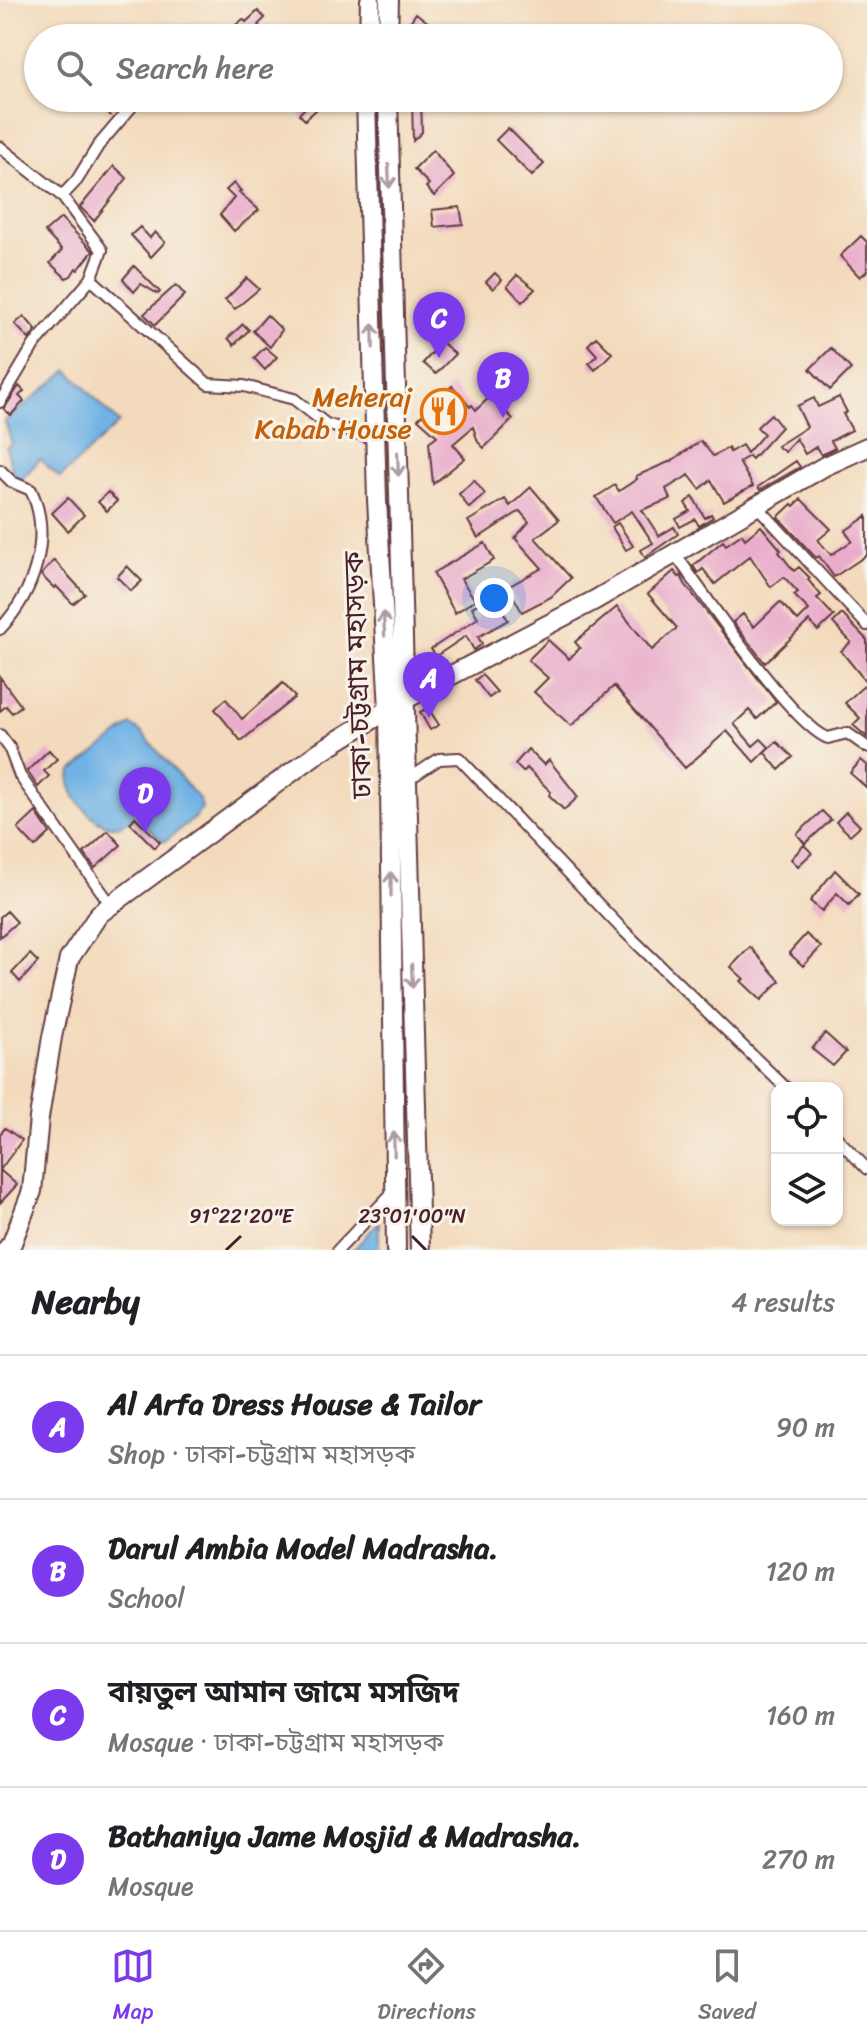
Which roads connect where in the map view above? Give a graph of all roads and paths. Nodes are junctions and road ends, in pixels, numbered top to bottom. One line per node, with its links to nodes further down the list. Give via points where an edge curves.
1 (370, 0): 3 (highway)
2 (389, 0): 4 (highway)
3 (369, 24)
4 (388, 24)
5 (107, 112): 9 (path)
6 (127, 112): 9 (street)
7 (366, 112): 14 (highway, ঢাকা-চট্টগ্রাম মহাসড়ক, one-way to 7)
8 (388, 112): 21 (highway, ঢাকা-চট্টগ্রাম মহাসড়ক, one-way to 21)
9 (118, 122): 11 (street)
10 (0, 147): 11 (street)
11 (62, 196): 12 (street, via 102,250)
12 (91, 279): 13 (street, via 34,345); 14 (street, via 208,384 244,386 294,399 326,424)
13 (0, 402)
14 (376, 439): 21 (highway, ঢাকা-চট্টগ্রাম মহাসড়ক, one-way to 14)
15 (867, 447): 17 (highway)
16 (0, 470): 20 (street, via 31,490 41,511 33,578 16,613)
17 (757, 506): 18 (highway); 19 (street)
18 (675, 554): 21 (highway); 23 (street, via 772,685 814,730 828,738 847,733)
19 (867, 625)
20 (0, 629)
21 (396, 705): 24 (highway, ঢাকা-চট্টগ্রাম মহাসড়ক); 25 (highway, via 319,752); 29 (highway, ঢাকা-চট্টগ্রাম মহাসড়ক, one-way to 21)
22 (0, 735): 25 (street, via 20,776)
23 (867, 747)
24 (406, 781): 26 (street, via 439,759 459,758 621,928); 33 (highway, ঢাকা-চট্টগ্রাম মহাসড়ক, one-way to 33)
25 (111, 905): 30 (highway, via 69,959 45,1078 32,1191)
26 (780, 1082)
27 (843, 1144): 28 (street)
28 (867, 1169)
29 (395, 1189): 31 (street); 32 (highway, ঢাকা-চট্টগ্রাম মহাসড়ক)
30 (6, 1250)
31 (338, 1250)
32 (396, 1250)
33 (420, 1250)

